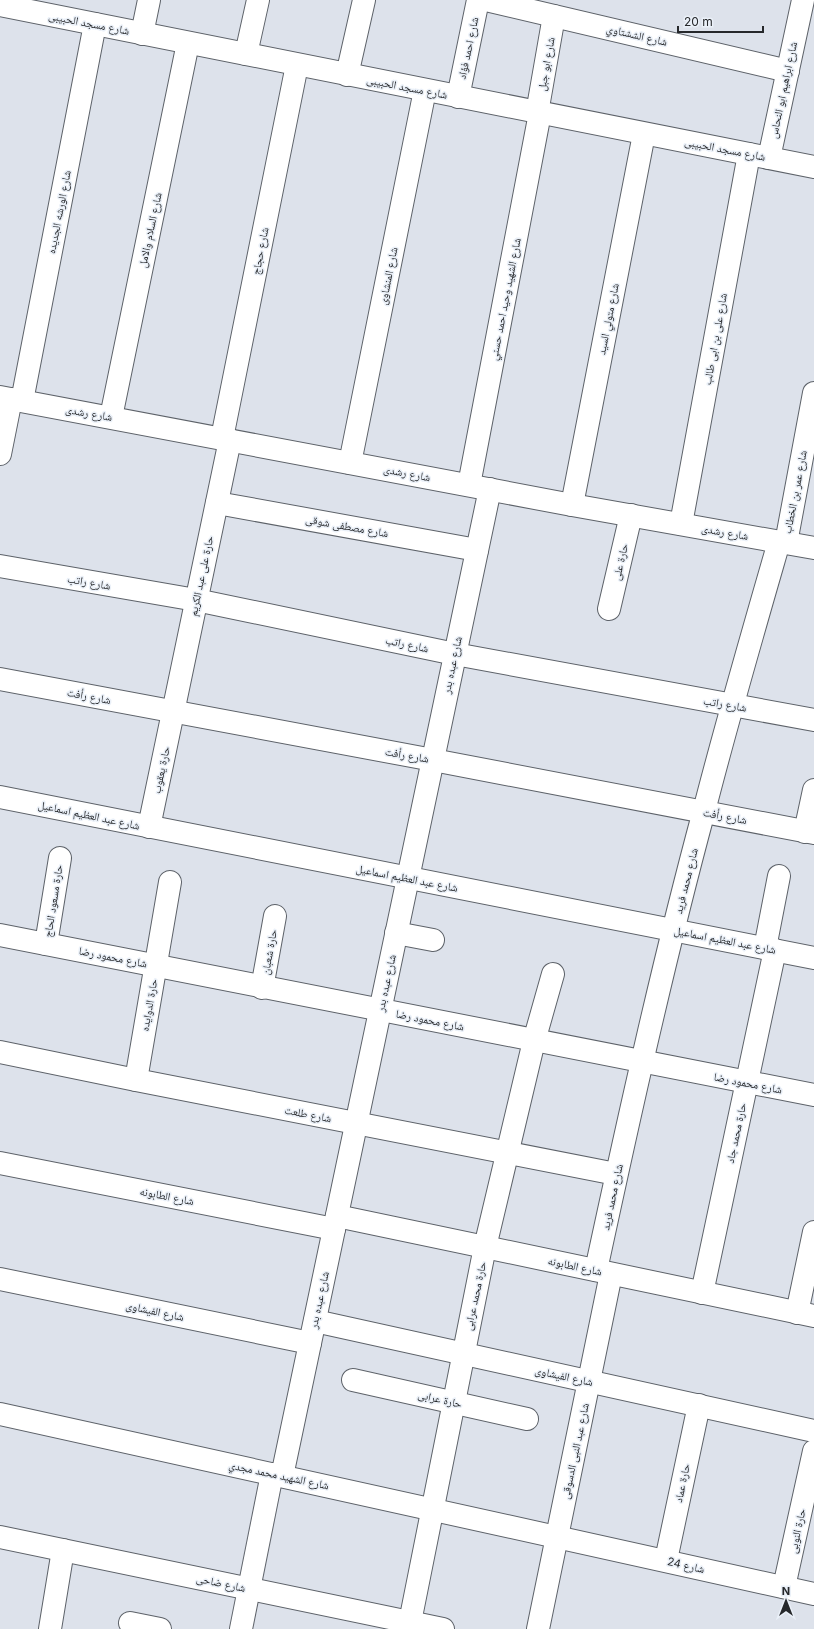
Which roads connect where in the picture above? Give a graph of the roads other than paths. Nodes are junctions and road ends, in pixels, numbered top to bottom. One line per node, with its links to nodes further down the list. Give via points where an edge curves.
1 (149, 0): 11 (street)
2 (258, 0): 13 (street)
3 (364, 0): 16 (street)
4 (478, 0): 18 (street, شارع احمد فؤاد)
5 (486, 0): 9 (street, شارع الششتاوي)
6 (803, 0): 15 (street, شارع ابراهيم ابو النحاس)
7 (0, 5): 8 (street, شارع مسجد الحبيبى)
8 (47, 7): 10 (street, شارع مسجد الحبيبى)
9 (554, 16): 15 (street, شارع الششتاوي); 19 (street, شارع ابو جبل)
10 (95, 24): 11 (street, شارع مسجد الحبيبى); 24 (street, شارع الورشه الجديده)
11 (142, 34): 12 (street, شارع مسجد الحبيبى)
12 (188, 43): 13 (street, شارع مسجد الحبيبى); 25 (street, شارع السلام والامل)
13 (246, 54): 14 (street, شارع مسجد الحبيبى)
14 (297, 65): 16 (street, شارع مسجد الحبيبى); 27 (street, شارع حجاج)
15 (788, 71): 21 (street, شارع ابراهيم ابو النحاس)
16 (347, 75): 17 (street, شارع مسجد الحبيبى)
17 (425, 90): 18 (street, شارع مسجد الحبيبى); 29 (street, شارع المنشاوى)
18 (458, 97): 19 (street, شارع مسجد الحبيبى)
19 (539, 113): 20 (street, شارع مسجد الحبيبى); 30 (street, شارع الشهيد وحيد احمد حسني)
20 (644, 134): 21 (street, شارع مسجد الحبيبى); 32 (street, شارع متولي السيد)
21 (759, 156): 22 (street, شارع مسجد الحبيبى); 34 (street, شارع على بن ابى طالب)
22 (814, 167)
23 (814, 393): 26 (street, شارع عمر بن الخطاب)
24 (11, 399): 25 (street, شارع رشدى); 28 (street, شارع الورشه الجديده)
25 (112, 417): 27 (street, شارع رشدى)
26 (810, 435): 35 (street, شارع عمر بن الخطاب)
27 (226, 439): 29 (street, شارع رشدى); 31 (street, حارة على عبد الكريم)
28 (0, 454)
29 (350, 463): 30 (street, شارع رشدى)
30 (479, 487): 32 (street, شارع رشدى); 37 (street, شارع عبده بدر)
31 (217, 503): 37 (street, شارع مصطفى شوقى); 39 (street, حارة على عبد الكريم)
32 (572, 505): 33 (street, شارع رشدى)
33 (631, 515): 34 (street, شارع رشدى); 40 (street, حارة على)
34 (681, 524): 35 (street, شارع رشدى)
35 (782, 543): 36 (street, شارع رشدى); 43 (street, شارع محمد فريد)
36 (814, 548)
37 (477, 550): 41 (street, شارع عبده بدر)
38 (0, 566): 39 (street, شارع راتب)
39 (196, 600): 41 (street, شارع راتب); 44 (street, حارة على عبد الكريم)
40 (609, 609)
41 (455, 654): 43 (street, شارع راتب); 46 (street, شارع عبده بدر)
42 (0, 679): 44 (street, شارع رأفت)
43 (732, 706): 45 (street, شارع راتب); 49 (street, شارع محمد فريد)
44 (173, 712): 46 (street, شارع رأفت); 50 (street, حارة يعقوب)
45 (814, 720)
46 (433, 760): 49 (street, شارع رأفت); 54 (street, شارع عبده بدر)
47 (814, 790): 51 (street)
48 (0, 797): 50 (street, شارع عبد العظيم اسماعيل)
49 (703, 812): 51 (street, شارع رأفت); 57 (street, شارع محمد فريد)
50 (149, 827): 54 (street, شارع عبد العظيم اسماعيل)
51 (810, 833)
52 (60, 858): 61 (street, حارة مسعود الحاج)
53 (779, 876): 62 (street, حارة محمد جاد)
54 (408, 878): 57 (street, شارع عبد العظيم اسماعيل); 58 (street, شارع عبده بدر)
55 (170, 882): 64 (street, حارة الدوايده)
56 (275, 916): 66 (street, حارة شعبان)
57 (673, 931): 62 (street, شارع عبد العظيم اسماعيل); 70 (street, شارع محمد فريد)
58 (396, 933): 60 (street); 67 (street, شارع عبده بدر)
59 (0, 935): 61 (street, شارع محمود رضا)
60 (433, 940)
61 (46, 944): 64 (street, شارع محمود رضا)
62 (770, 949): 63 (street, شارع عبد العظيم اسماعيل); 72 (street, حارة محمد جاد)
63 (814, 958)
64 (156, 966): 66 (street, شارع محمود رضا); 71 (street, حارة الدوايده)
65 (552, 974): 68 (street, حارة محمد عرابى)
66 (262, 988): 67 (street, شارع محمود رضا)
67 (380, 1010): 68 (street, شارع محمود رضا); 74 (street, شارع عبده بدر)
68 (534, 1041): 70 (street, شارع محمود رضا); 75 (street, حارة محمد عرابى)
69 (0, 1052): 71 (street, شارع طلعت)
70 (642, 1062): 72 (street, شارع محمود رضا); 77 (street, شارع محمد فريد)
71 (136, 1080): 74 (street, شارع طلعت)
72 (747, 1082): 73 (street, شارع محمود رضا); 83 (street, حارة محمد جاد)
73 (814, 1095)
74 (356, 1123): 75 (street, شارع طلعت); 78 (street, شارع عبده بدر)
75 (508, 1152): 77 (street, شارع طلعت); 80 (street, حارة محمد عرابى)
76 (0, 1162): 78 (street, شارع الطابونه)
77 (616, 1174): 81 (street, شارع محمد فريد)
78 (336, 1223): 80 (street, شارع الطابونه); 85 (street, شارع عبده بدر)
79 (814, 1232): 84 (street)
80 (485, 1247): 81 (street, شارع الطابونه); 87 (street, حارة محمد عرابى)
81 (604, 1272): 83 (street, شارع الطابونه); 89 (street, شارع عبد النبى الدسوقى)
82 (0, 1279): 86 (street, شارع الفيشاوى)
83 (702, 1293): 84 (street, شارع الطابونه)
84 (806, 1314)
85 (315, 1321): 86 (street, شارع عبده بدر); 87 (street, شارع الفيشاوى)
86 (310, 1343): 96 (street, شارع عبده بدر)
87 (463, 1353): 89 (street, شارع الفيشاوى); 90 (street, حارة محمد عرابى)
88 (353, 1380): 90 (street, حارة عرابى)
89 (589, 1381): 91 (street, شارع الفيشاوى); 98 (street, شارع عبد النبى الدسوقى)
90 (454, 1403): 93 (street, حارة عرابى); 97 (street, حارة محمد عرابى)
91 (699, 1405): 94 (street, شارع الفيشاوى); 101 (street, حارة عماد)
92 (0, 1414): 96 (street, شارع الشهيد محمد مجدي)
93 (527, 1419)
94 (814, 1431)
95 (814, 1451): 102 (street, حارة النوبى)
96 (277, 1475): 97 (street, شارع الشهيد محمد مجدي); 103 (street, شارع عبده بدر)
97 (434, 1509): 98 (street, شارع الشهيد محمد مجدي); 105 (street, حارة محمد عرابى)
98 (557, 1536): 101 (street, شارع 24); 111 (street, شارع عبد النبى الدسوقى)
99 (0, 1537): 100 (street, شارع ضاحى)
100 (63, 1550): 103 (street, شارع ضاحى); 107 (street)
101 (666, 1560): 102 (street, شارع 24)
102 (784, 1587): 104 (street, شارع 24)
103 (249, 1588): 105 (street, شارع ضاحى); 109 (street, شارع عبده بدر)
104 (814, 1594)
105 (410, 1622): 110 (street, شارع ضاحى)
106 (130, 1623): 108 (street)
107 (50, 1629)
108 (160, 1629)
109 (241, 1629)
110 (443, 1629)
111 (538, 1629)

